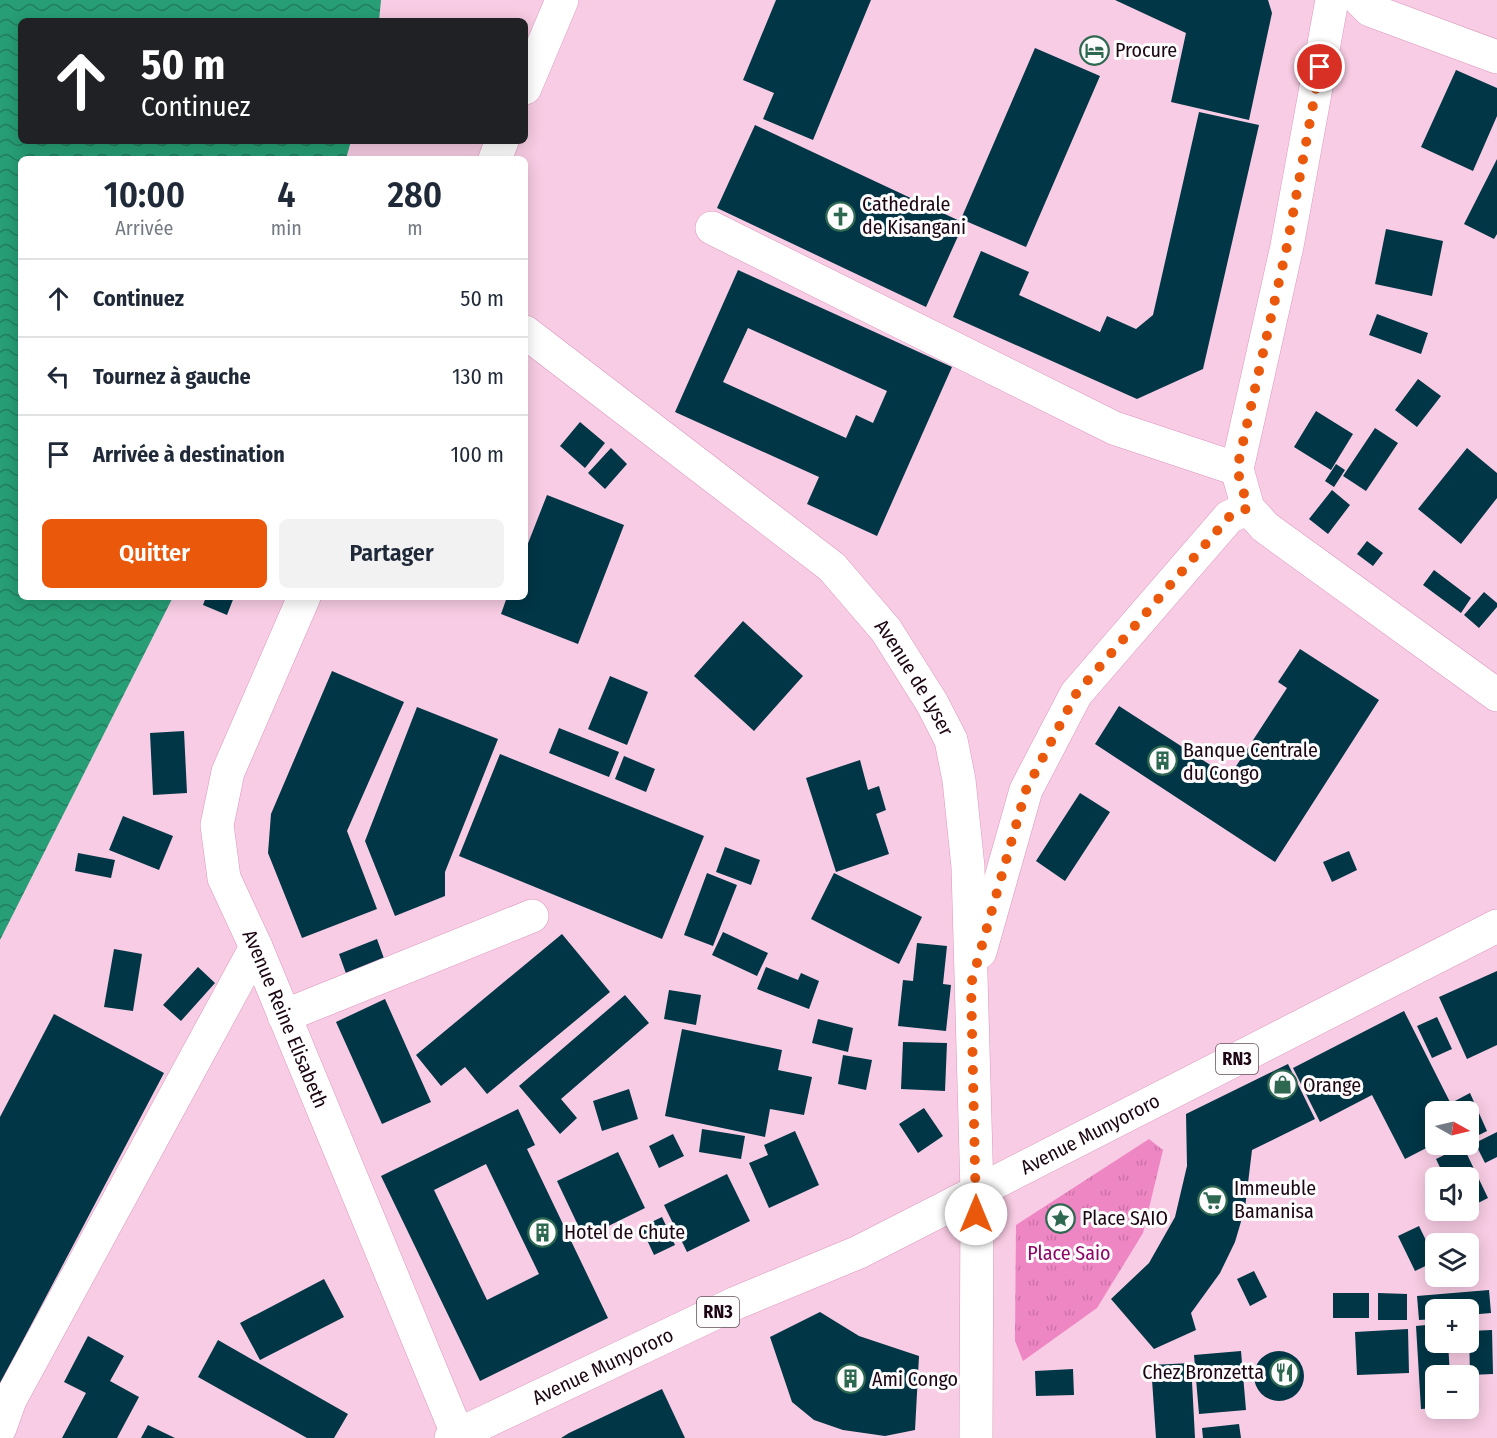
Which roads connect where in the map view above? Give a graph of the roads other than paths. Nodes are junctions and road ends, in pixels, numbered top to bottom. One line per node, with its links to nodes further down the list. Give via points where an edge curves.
1 (562, 0): 5 (main road)
2 (1332, 0): 8 (main road, via 1287,246)
3 (1360, 0): 4 (main road, via 1370,10)
4 (1497, 57)
5 (528, 80)
6 (712, 228): 8 (main road, via 1114,428)
7 (528, 334): 15 (main road, Avenue de Lyser, via 832,567 886,630 951,740 968,867)
8 (1237, 469): 9 (main road)
9 (1248, 508): 11 (main road, via 1264,527); 15 (main road, via 1229,517 1076,694 1026,790)
10 (303, 600): 14 (main road, Avenue Reine Elisabeth, via 228,772 217,825 224,878)
11 (1497, 695)
12 (532, 916): 16 (main road)
13 (1497, 926): 17 (main road, Avenue Munyororo / RN3)
14 (256, 947): 16 (main road, Avenue Reine Elisabeth); 18 (main road, via 10,1400)
15 (971, 984): 17 (main road, Avenue de Lyser)
16 (284, 1016): 19 (main road, Avenue Reine Elisabeth)
17 (976, 1192): 19 (main road, Avenue Munyororo / RN3, via 859,1252 736,1303); 20 (main road, Avenue de Lyser)
18 (0, 1428)
19 (457, 1437)
20 (976, 1438)

